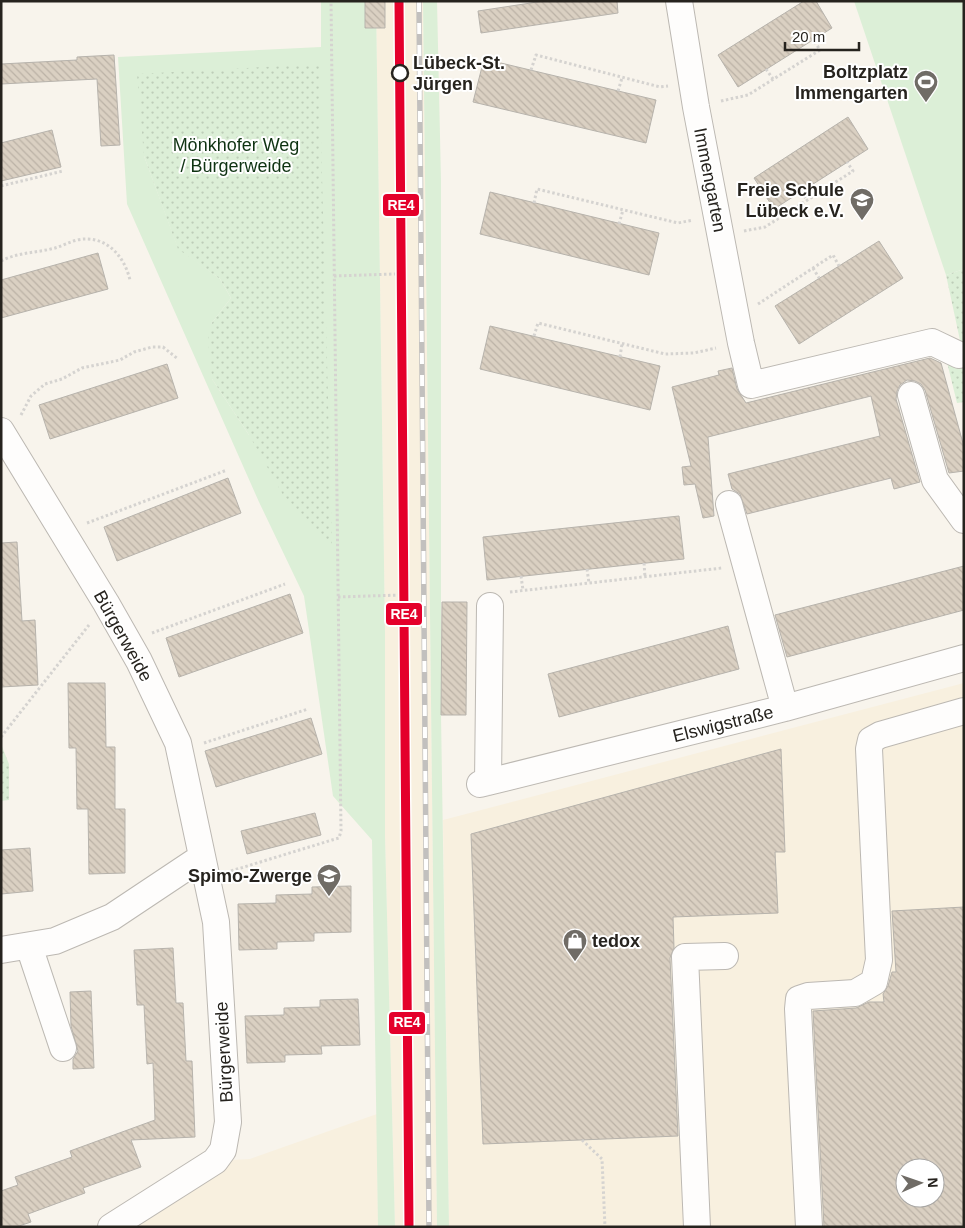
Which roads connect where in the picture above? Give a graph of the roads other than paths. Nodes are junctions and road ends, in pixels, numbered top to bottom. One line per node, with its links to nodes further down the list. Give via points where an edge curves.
1 (679, 1): 2 (street, Immengarten, via 694,95 751,385 932,342)
2 (959, 355)
3 (911, 395): 6 (street, via 935,480)
4 (8, 425): 11 (street, Bürgerweide, via 63,532 127,641 178,743)
5 (729, 504): 9 (street)
6 (964, 520)
7 (490, 606): 9 (street, Elswigstraße, via 484,783)
8 (964, 658): 9 (street, Elswigstraße)
9 (785, 708)
10 (964, 711): 18 (street, via 871,740 879,960 874,982 855,994 799,999)
11 (205, 868): 12 (street, via 112,917 54,941); 16 (street, Bürgerweide, via 216,922 228,1122 226,1139 215,1161)
12 (29, 946): 13 (street); 15 (street)
13 (1, 950)
14 (725, 956): 17 (street, via 685,957)
15 (63, 1048)
16 (111, 1227)
17 (697, 1227)
18 (809, 1227)

